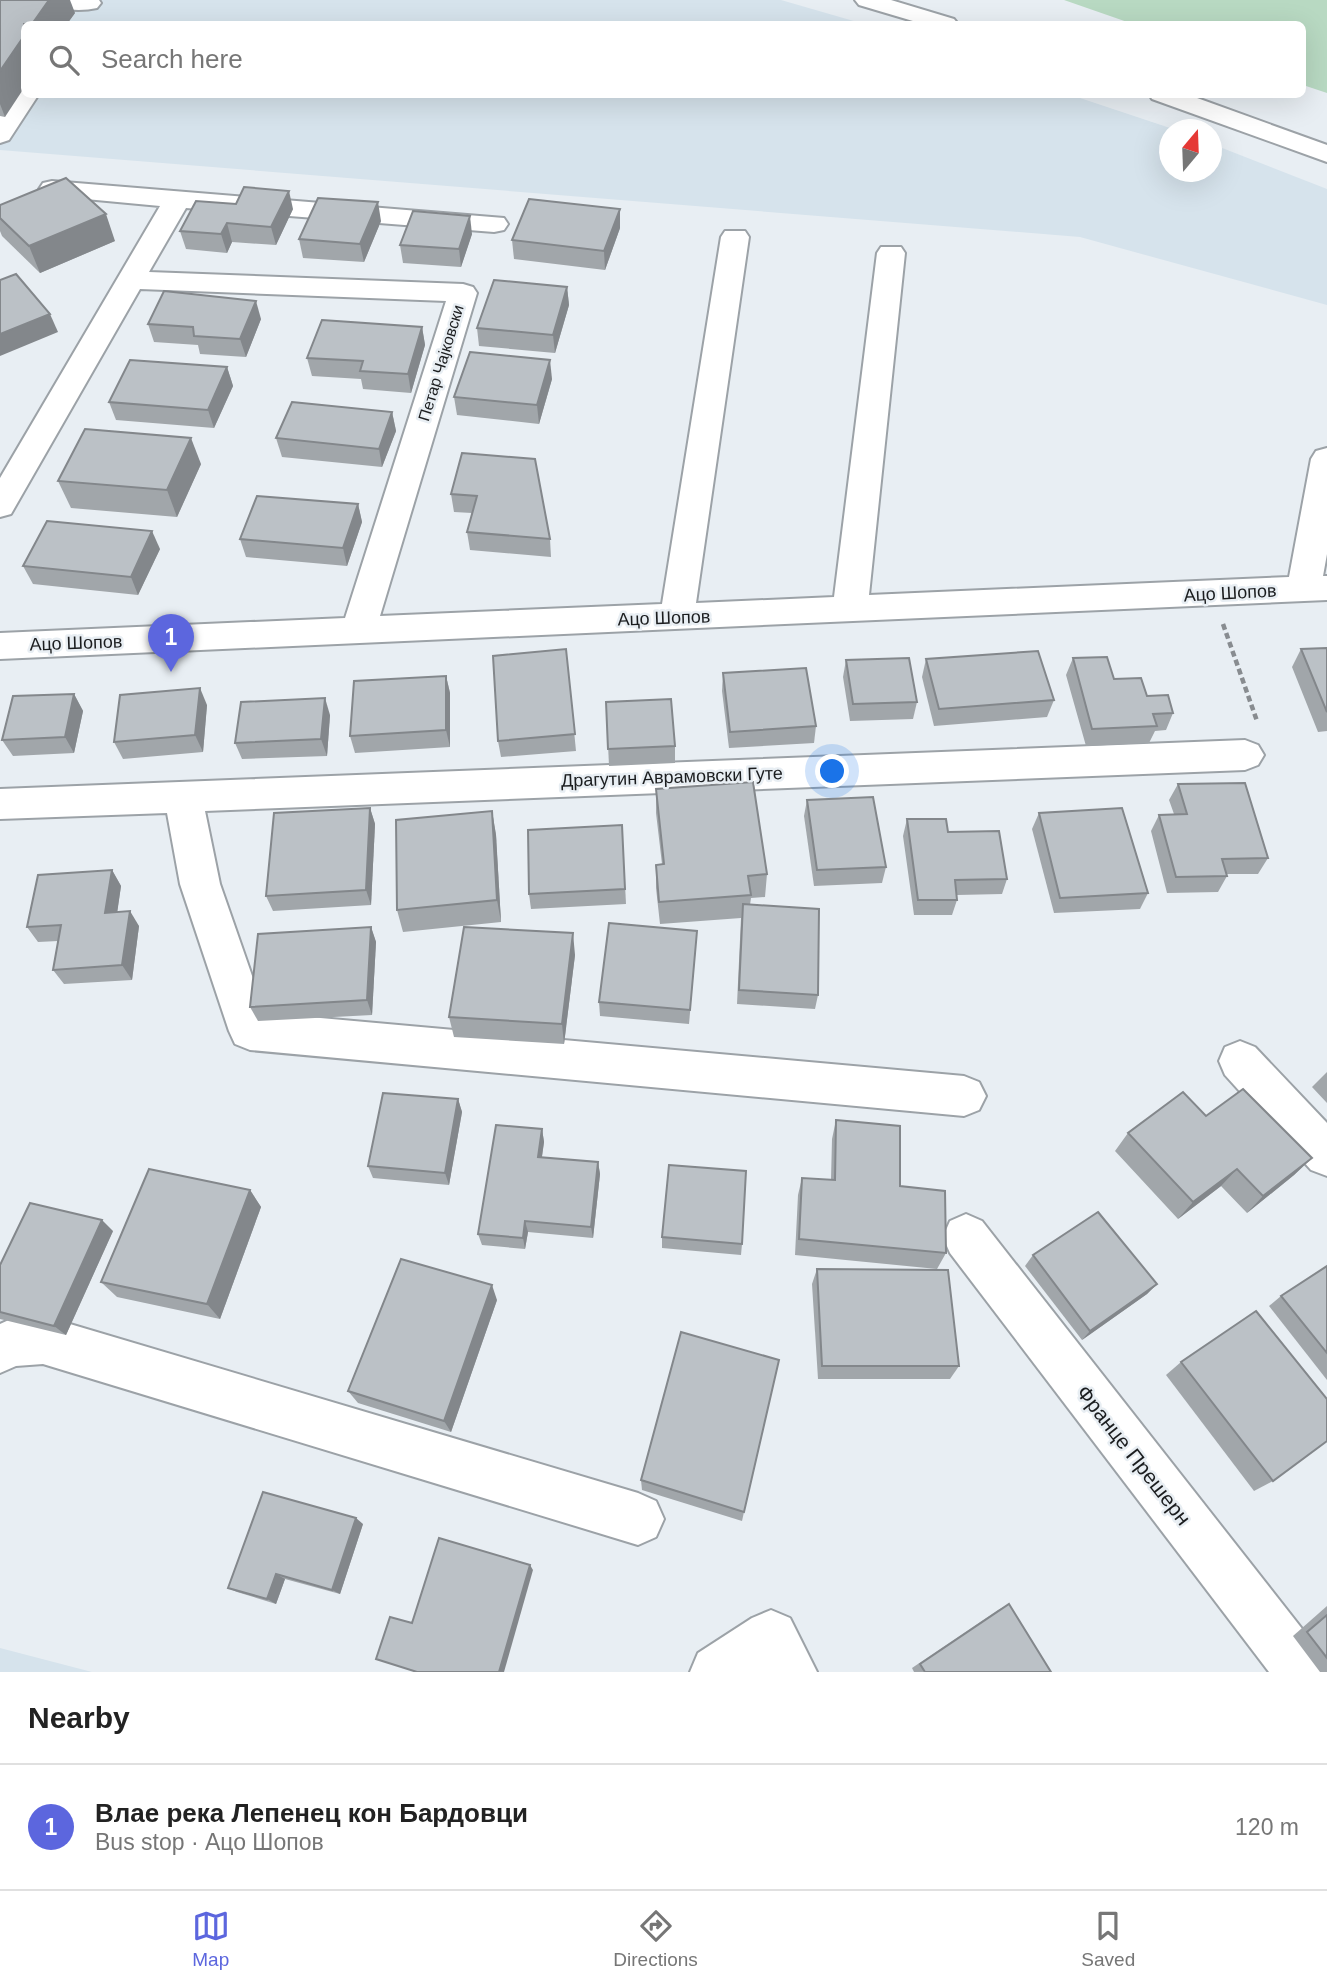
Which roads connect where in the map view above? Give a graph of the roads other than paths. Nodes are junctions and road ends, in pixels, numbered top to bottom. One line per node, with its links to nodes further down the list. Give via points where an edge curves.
1 (49, 0): 3 (street)
2 (867, 0): 4 (street)
3 (89, 3)
4 (936, 21)
5 (24, 98): 7 (street)
6 (1172, 98): 8 (street)
7 (0, 135)
8 (1327, 154)
9 (52, 189): 10 (street)
10 (177, 200): 11 (street); 14 (street)
11 (494, 224)
12 (735, 237): 19 (street)
13 (891, 253): 18 (street)
14 (130, 280): 16 (street); 20 (street, Петар Чајковски, via 463,293)
15 (1327, 459): 17 (street)
16 (0, 506)
17 (1315, 589): 18 (street, Ацо Шопов)
18 (850, 610): 19 (street, Ацо Шопов)
19 (677, 617): 20 (street, Ацо Шопов)
20 (358, 631): 21 (street, Ацо Шопов)
21 (0, 646)
22 (1245, 755): 23 (street, Драгутин Аврамовски Гуте)
23 (183, 796): 24 (street, Драгутин Аврамовски Гуте); 26 (street, via 200,884 250,1031)
24 (0, 804)
25 (1240, 1061): 27 (street)
26 (964, 1096)
27 (1327, 1155)
28 (965, 1237): 33 (street, Франце Прешерн)
29 (0, 1349): 30 (street, via 11,1343 43,1340)
30 (638, 1519)
31 (717, 1672): 32 (street, via 771,1637)
32 (790, 1672)
33 (1302, 1672)

